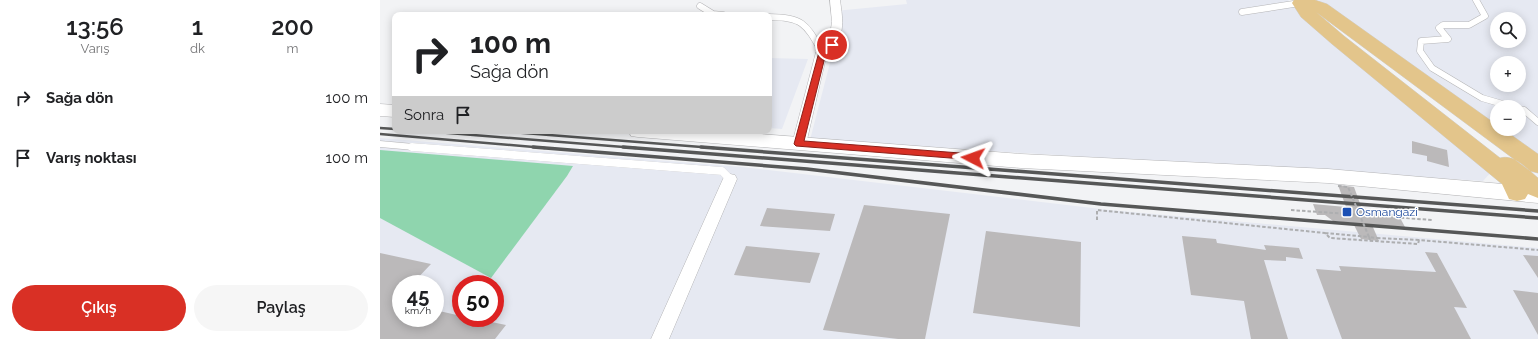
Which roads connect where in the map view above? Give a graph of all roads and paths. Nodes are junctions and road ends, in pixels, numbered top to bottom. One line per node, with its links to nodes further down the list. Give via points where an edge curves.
1 (835, 0): 9 (street, via 837,33 832,45)
2 (1476, 0): 10 (lane, via 1485,16 1469,25 1443,24 1439,28 1448,40 1421,41 1420,51 1432,68)
3 (1302, 1): 6 (lane); 8 (main road); 18 (main road, via 1321,8); 23 (main road, via 1307,13 1338,40 1511,179)
4 (700, 6): 5 (lane)
5 (710, 12)
6 (1242, 12)
7 (772, 17): 9 (lane, via 789,17 801,22 810,30)
8 (1355, 43): 19 (main road); 22 (main road)
9 (822, 52): 17 (street)
10 (1490, 100)
11 (380, 110): 12 (main road)
12 (392, 111)
13 (1526, 112): 14 (lane)
14 (1538, 122)
15 (675, 134): 17 (main road)
16 (380, 144): 20 (lane, via 722,171)
17 (799, 144): 23 (main road, via 1020,161 1328,176)
18 (1538, 166)
19 (1538, 176)
20 (730, 179): 33 (street)
21 (1338, 186): 26 (path, bridge, via 1348,187)
22 (1538, 190)
23 (1517, 193): 24 (main road)
24 (1538, 195)
25 (1291, 210): 26 (path)
26 (1359, 215): 28 (path); 30 (path, bridge)
27 (1097, 220): 29 (path, via 1097,210)
28 (1433, 220)
29 (1325, 233): 30 (path); 30 (path, via 1330,238)
30 (1369, 239): 31 (path, bridge); 31 (path, via 1418,244)
31 (1419, 240): 32 (path)
32 (1538, 250)
33 (660, 339)

